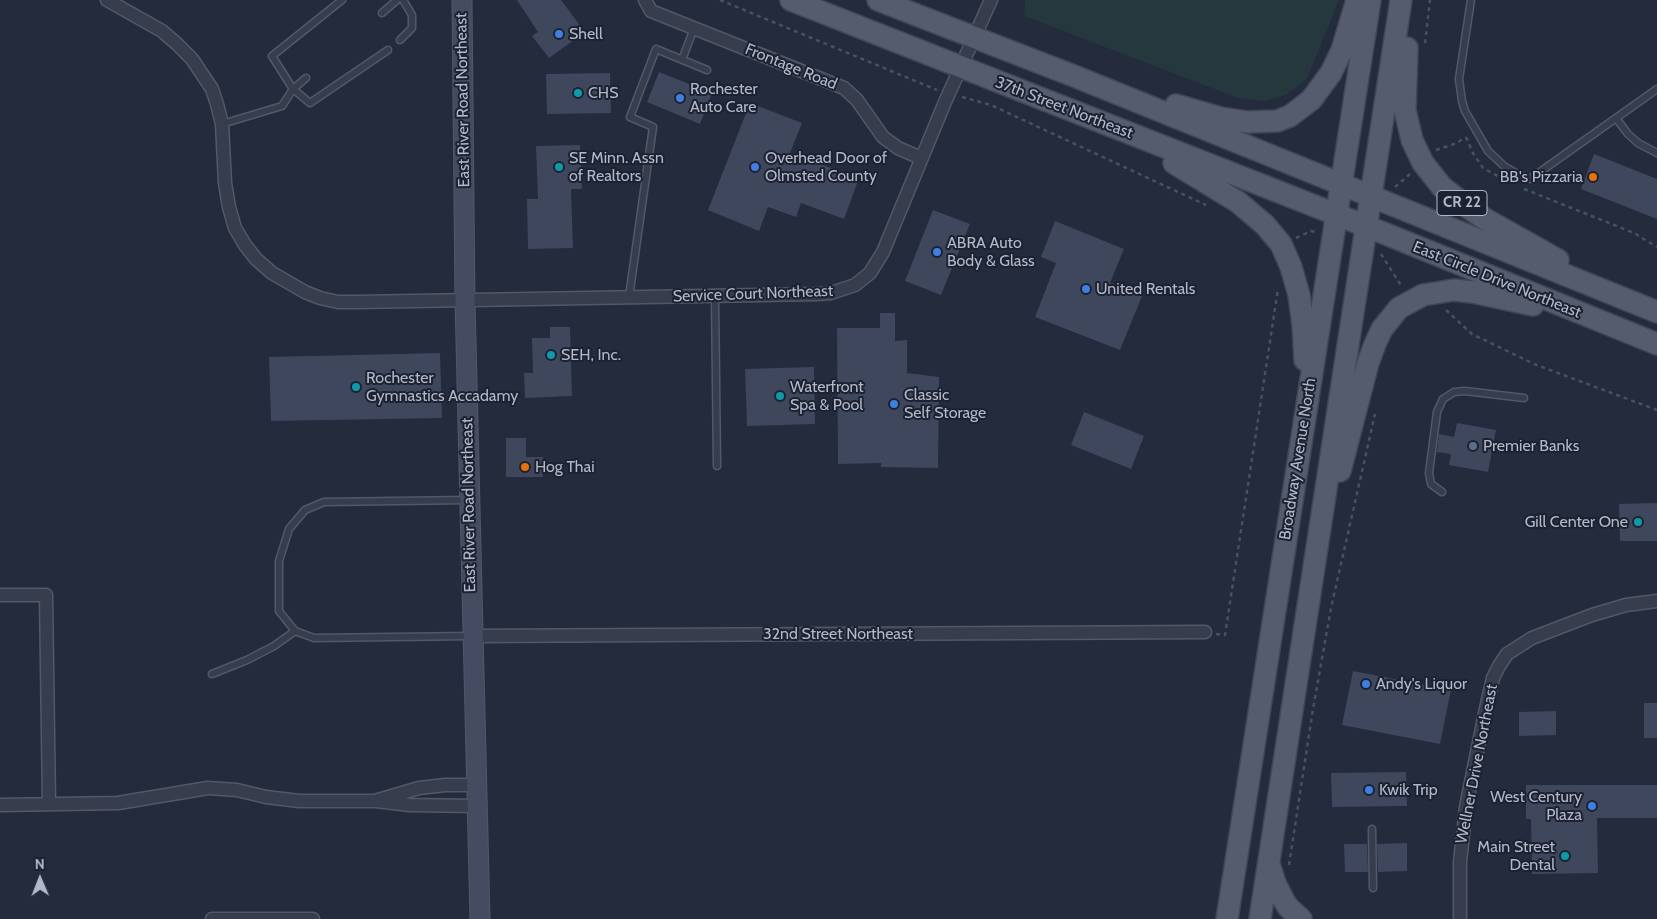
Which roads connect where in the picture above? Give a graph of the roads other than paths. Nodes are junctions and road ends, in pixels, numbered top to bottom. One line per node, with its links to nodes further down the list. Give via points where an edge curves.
1 (342, 0): 25 (lane, via 272,56)
2 (397, 0): 15 (lane)
3 (403, 0): 18 (lane, via 412,15 412,28)
4 (462, 0): 38 (street, East River Road Northeast)
5 (645, 0): 16 (street, Frontage Road, via 651,11)
6 (791, 0): 21 (main road, 37th Street Northeast)
7 (878, 0): 17 (main road, 37th Street Northeast)
8 (991, 0): 17 (street, Service Court Northeast)
9 (1357, 0): 23 (main road, via 1342,50 1322,87 1301,108 1277,121 1233,120)
10 (1370, 0): 32 (main road, Broadway Avenue North)
11 (1401, 0): 33 (main road, Broadway Avenue North)
12 (1411, 0): 39 (main road, CR 22, via 1405,110 1417,152 1432,175 1453,196 1485,219)
13 (1471, 0): 28 (lane, via 1459,79 1462,101 1488,151 1504,166 1530,179)
14 (111, 1): 29 (street, Service Court Northeast, via 162,31 192,60 212,89)
15 (382, 14)
16 (694, 28): 20 (lane); 31 (street, Frontage Road, via 844,88 857,100 883,137 898,148)
17 (975, 38): 21 (street, Service Court Northeast); 23 (main road, 37th Street Northeast)
18 (400, 40)
19 (388, 50): 25 (lane, via 310,103)
20 (682, 60): 22 (lane); 37 (lane, via 656,49 630,116 653,127)
21 (961, 68): 27 (main road, 37th Street Northeast); 31 (street, Service Court Northeast)
22 (707, 70)
23 (1074, 76): 32 (main road, 37th Street Northeast)
24 (306, 78): 25 (lane)
25 (292, 89): 29 (lane, via 282,106)
26 (1657, 89): 28 (lane)
27 (1070, 111): 34 (main road, 37th Street Northeast); 43 (main road, via 1170,161 1219,190 1255,216 1274,236 1286,255 1299,295)
28 (1616, 118): 30 (lane, via 1638,143)
29 (222, 124): 38 (street, Service Court Northeast, via 225,183 235,228 256,259 272,273 305,292 338,302)
30 (1657, 153)
31 (922, 158): 36 (street, Service Court Northeast, via 877,263 855,285 831,293)
32 (1342, 184): 33 (main road, 37th Street Northeast); 34 (main road, Broadway Avenue North)
33 (1371, 196): 35 (main road, Broadway Avenue North); 39 (main road, East Circle Drive Northeast / CR 22)
34 (1337, 215): 35 (main road, East Circle Drive Northeast); 43 (main road, Broadway Avenue North)
35 (1367, 227): 40 (main road, East Circle Drive Northeast); 47 (main road, Broadway Avenue North)
36 (715, 296): 37 (street, Service Court Northeast); 44 (lane)
37 (629, 297): 38 (street, Service Court Northeast)
38 (465, 300): 46 (street, East River Road Northeast)
39 (1657, 310)
40 (1613, 326): 41 (main road, East Circle Drive Northeast); 47 (main road, via 1536,306 1454,290 1423,295 1400,308 1375,344 1368,363)
41 (1657, 344)
42 (1524, 398): 45 (lane, via 1465,391 1454,392 1443,399 1437,412 1429,473 1431,484)
43 (1307, 405): 61 (main road, Broadway Avenue North)
44 (718, 466)
45 (1442, 492)
46 (469, 500): 50 (lane, via 324,502 306,510 289,529 279,561 279,611); 52 (street, East River Road Northeast)
47 (1313, 567): 60 (main road, Broadway Avenue North)
48 (0, 595): 56 (street, via 46,595)
49 (1657, 600): 70 (street, Wellner Drive Northeast, via 1592,615 1532,638 1507,654 1499,666 1493,678 1466,807 1460,862)
50 (295, 631): 52 (lane, via 314,638); 53 (lane, via 247,660)
51 (1205, 632): 52 (street, 32nd Street Northeast)
52 (472, 636): 54 (street, East River Road Northeast)
53 (212, 674)
54 (476, 785): 55 (street, via 419,788); 58 (street, East River Road Northeast)
55 (376, 801): 56 (street, via 299,801 208,788 118,803); 58 (street)
56 (48, 804): 57 (street)
57 (0, 805)
58 (477, 806): 65 (street, East River Road Northeast)
59 (1372, 829): 62 (lane)
60 (1268, 862): 68 (main road, Broadway Avenue North); 69 (main road, via 1288,907)
61 (1232, 886): 66 (main road, Broadway Avenue North); 67 (main road)
62 (1373, 888)
63 (212, 919): 64 (street)
64 (313, 919)
65 (480, 919)
66 (1227, 919)
67 (1242, 919)
68 (1260, 919)
69 (1301, 919)
70 (1460, 919)

